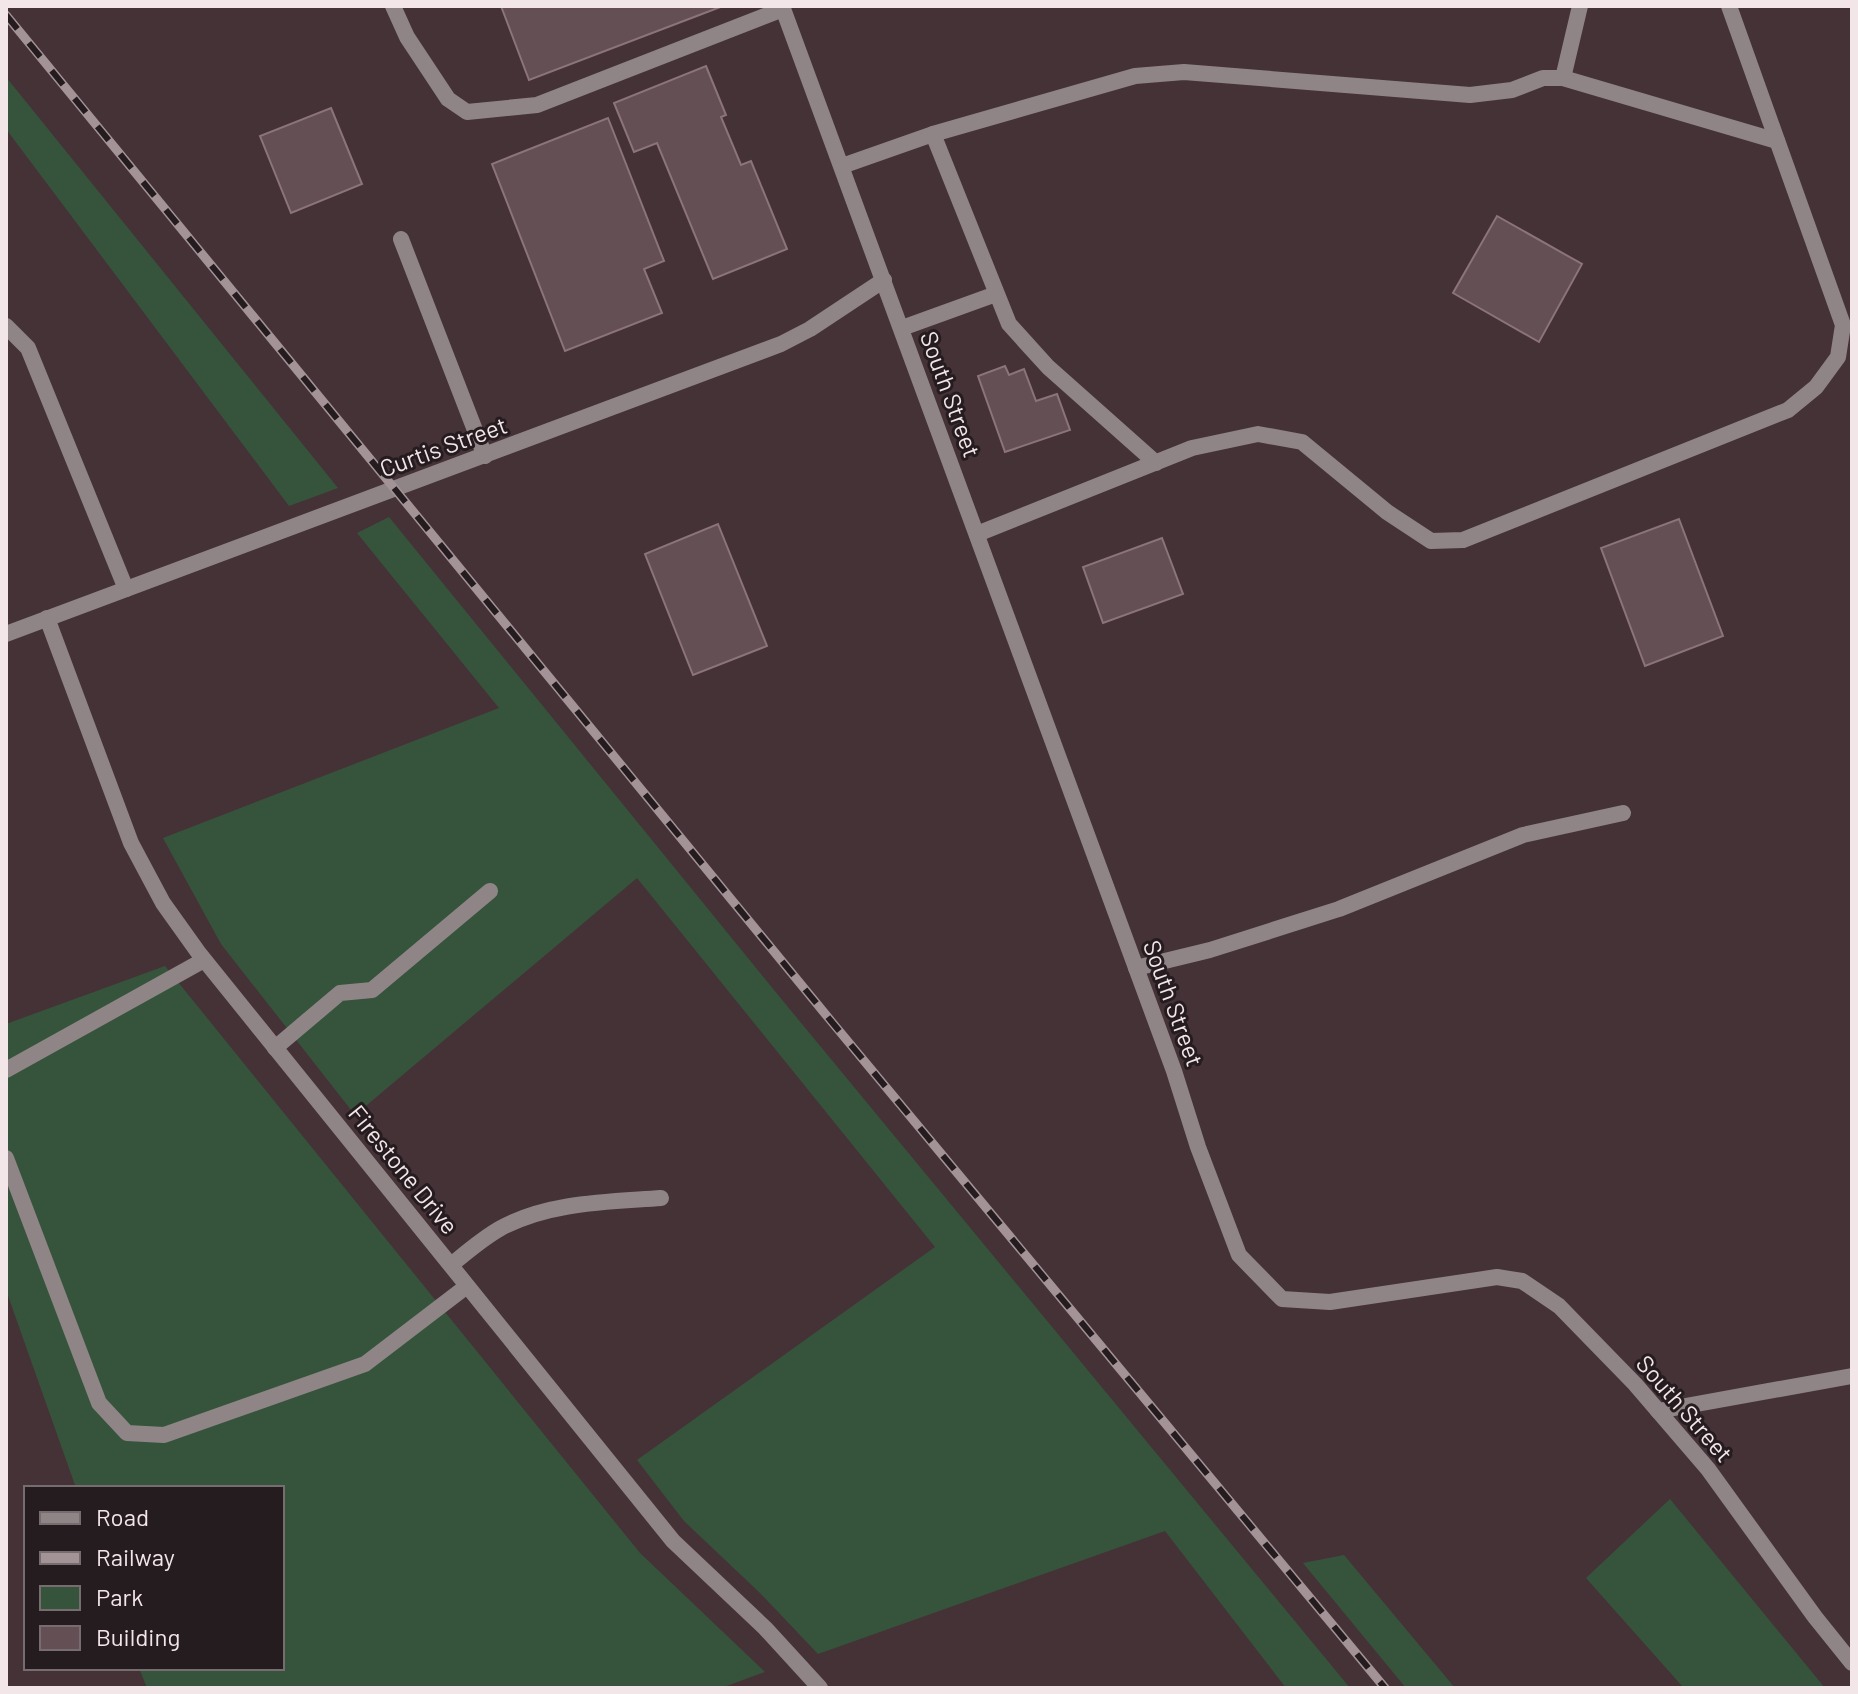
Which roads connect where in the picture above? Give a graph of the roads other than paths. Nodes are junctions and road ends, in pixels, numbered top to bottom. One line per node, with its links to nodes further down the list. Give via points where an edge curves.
1 (393, 6): 4 (street, via 448,99 467,112 537,105)
2 (1580, 6): 5 (street)
3 (1729, 6): 7 (street)
4 (783, 8): 8 (street, South Street)
5 (1563, 78): 6 (street, via 1470,95 1184,72 1135,76); 7 (street)
6 (933, 134): 8 (street); 11 (street)
7 (1777, 141): 15 (street, via 1843,325 1838,357 1816,387 1788,410 1463,540 1431,541 1302,442 1258,434 1192,448)
8 (842, 166): 10 (street, South Street)
9 (401, 239): 14 (street)
10 (884, 280): 13 (street, South Street); 14 (street, Curtis Street, via 781,344)
11 (996, 294): 13 (street); 15 (street, via 1009,324 1029,349)
12 (6, 326): 17 (street, via 28,348)
13 (902, 328): 16 (street, South Street)
14 (485, 456): 17 (street, Curtis Street)
15 (1156, 463): 16 (street)
16 (977, 534): 23 (street, South Street)
17 (126, 589): 18 (street, Curtis Street)
18 (47, 618): 19 (street, Curtis Street); 22 (street, Firestone Drive, via 131,843 163,903)
19 (6, 634)
20 (1623, 813): 23 (street, via 1523,835 1339,909)
21 (490, 891): 24 (street, via 372,990 340,993)
22 (204, 960): 24 (street, Firestone Drive); 25 (street)
23 (1136, 968): 31 (street, South Street, via 1239,1255 1282,1299 1330,1302 1497,1277 1522,1281 1559,1306)
24 (275, 1048): 28 (street, Firestone Drive)
25 (6, 1070)
26 (6, 1158): 29 (street, via 99,1403 127,1433 164,1435 365,1364)
27 (661, 1198): 28 (street, via 590,1203 529,1216 502,1227)
28 (451, 1265): 29 (street, Firestone Drive)
29 (467, 1286): 33 (street, Firestone Drive, via 673,1541)
30 (1852, 1376): 31 (street)
31 (1658, 1411): 32 (street, South Street, via 1708,1469)
32 (1852, 1663)
33 (820, 1688)

